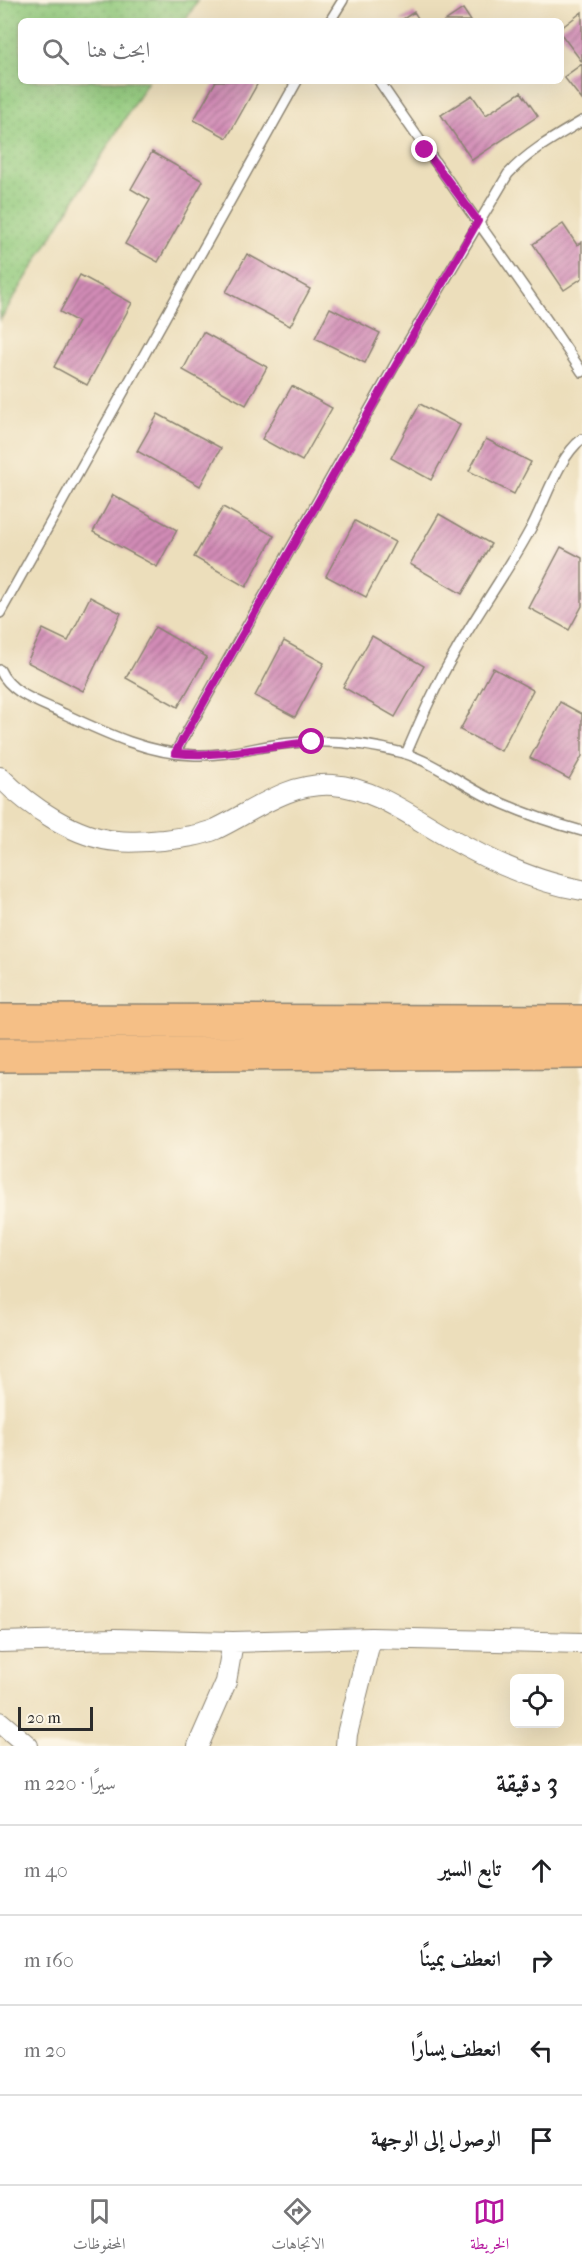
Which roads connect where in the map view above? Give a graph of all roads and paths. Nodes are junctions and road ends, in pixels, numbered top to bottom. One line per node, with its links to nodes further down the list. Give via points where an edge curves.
1 (343, 0): 2 (lane)
2 (334, 18)
3 (295, 84): 9 (lane)
4 (381, 84): 6 (lane)
5 (582, 121): 6 (lane, via 519,162)
6 (478, 221): 7 (lane); 11 (lane)
7 (582, 372)
8 (582, 439): 12 (lane, via 562,465 530,531 456,651 424,710)
9 (0, 613)
10 (0, 670): 11 (lane, via 14,688 38,702 144,747)
11 (175, 753): 12 (lane, via 225,754 280,744 349,742)
12 (406, 754): 14 (lane, via 508,806)
13 (0, 777): 15 (street, via 21,798 54,819 116,842 178,838 212,831 269,798 301,788 333,785 392,804 484,856 563,887)
14 (582, 831)
15 (582, 890)
16 (0, 1021): 17 (highway)
17 (582, 1022)
18 (582, 1053): 19 (highway)
19 (0, 1055)
20 (371, 1638): 22 (street); 23 (street); 27 (street)
21 (0, 1642): 22 (street)
22 (233, 1642): 26 (street, via 226,1682)
23 (582, 1643)
24 (0, 1722): 25 (street)
25 (28, 1746)
26 (198, 1746)
27 (346, 1746)

